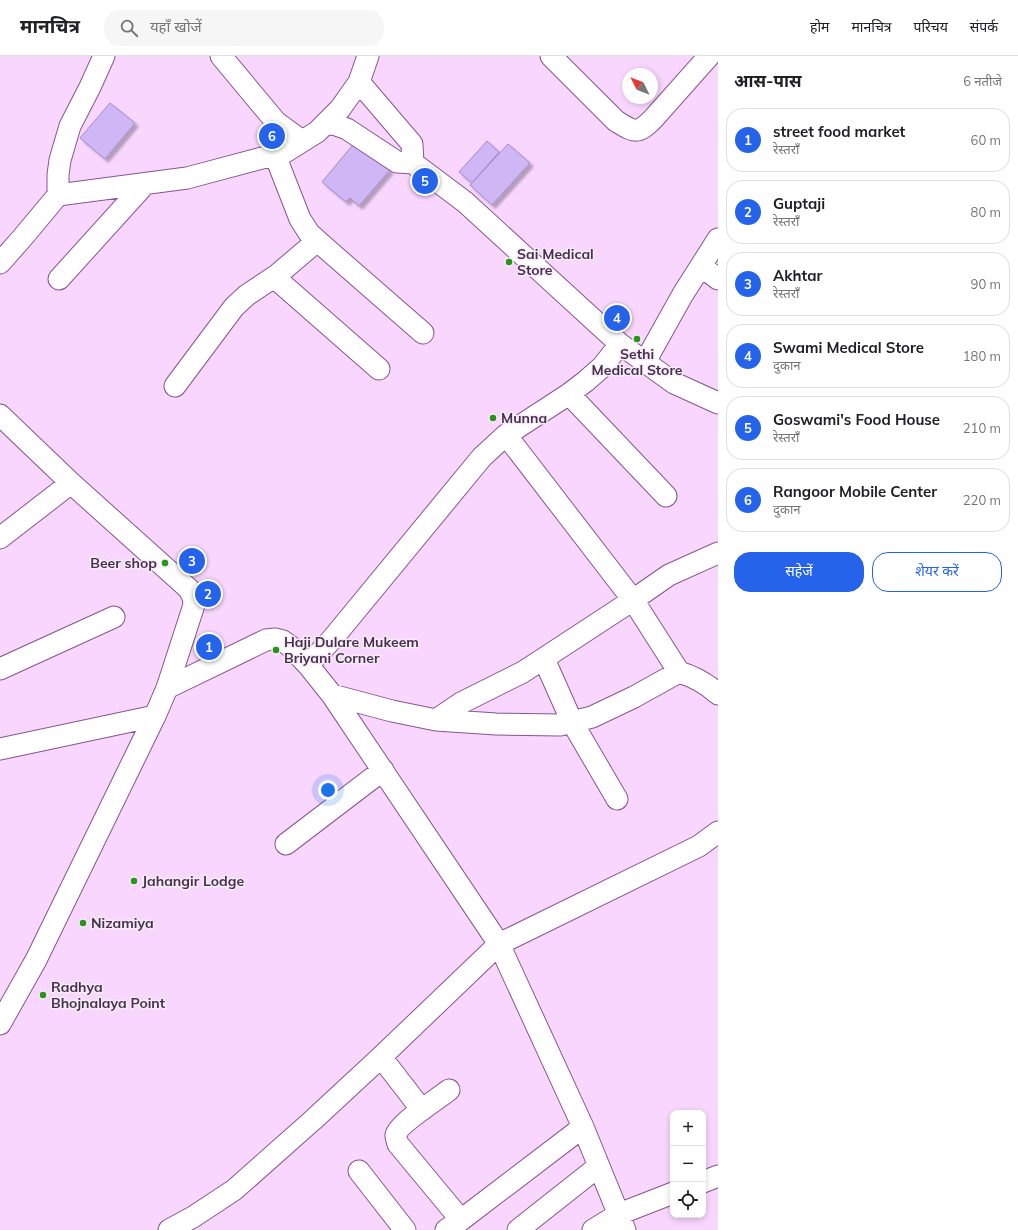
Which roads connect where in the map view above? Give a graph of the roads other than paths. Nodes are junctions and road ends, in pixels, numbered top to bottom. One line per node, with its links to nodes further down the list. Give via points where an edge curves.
1 (104, 56): 12 (street, via 70,126 60,160)
2 (221, 56): 8 (street, via 276,122)
3 (368, 56): 6 (street)
4 (551, 56): 5 (street, via 616,121 638,131 653,120)
5 (709, 56)
6 (359, 82): 7 (street, via 340,109); 10 (street, via 412,144)
7 (326, 123): 8 (street); 10 (street, via 347,129 397,162)
8 (302, 141): 9 (street)
9 (275, 155): 11 (street, via 187,178); 14 (street, via 300,219)
10 (413, 163): 21 (street, via 465,202)
11 (145, 184): 12 (street); 19 (street)
12 (58, 195): 15 (street)
13 (718, 239): 16 (street)
14 (317, 241): 17 (street); 20 (street)
15 (0, 263)
16 (701, 266): 18 (street); 22 (street)
17 (274, 277): 23 (street); 24 (street, via 234,307)
18 (718, 279)
19 (59, 280)
20 (423, 332)
21 (620, 344): 22 (street); 25 (street, via 602,367)
22 (644, 362): 26 (street, via 674,383)
23 (379, 369)
24 (175, 386)
25 (569, 394): 28 (street); 30 (street)
26 (718, 402)
27 (0, 415): 29 (street)
28 (506, 435): 33 (street); 36 (street, via 482,457 334,638)
29 (71, 483): 31 (street); 40 (street, via 189,589 193,597 194,605)
30 (666, 496)
31 (0, 538)
32 (718, 553): 33 (street, via 669,575)
33 (633, 600): 35 (street); 38 (street)
34 (114, 617): 37 (street)
35 (544, 659): 43 (street, via 461,703); 44 (street)
36 (308, 665): 40 (street, via 283,641 266,640); 41 (street)
37 (1, 666)
38 (679, 672): 39 (street); 44 (street, via 592,717)
39 (715, 686)
40 (167, 688): 42 (street)
41 (332, 695): 43 (street); 46 (street)
42 (155, 716): 45 (street); 51 (street, via 36,960)
43 (436, 720): 44 (street, via 560,725)
44 (572, 722): 47 (street)
45 (0, 749)
46 (382, 770): 49 (street); 50 (street)
47 (617, 799)
48 (718, 832): 50 (street, via 699,846)
49 (286, 844)
50 (499, 944): 52 (street); 55 (street)
51 (0, 1024)
52 (381, 1057): 54 (street); 63 (street, via 234,1190)
53 (449, 1090): 54 (street)
54 (422, 1110): 62 (street, via 399,1128 396,1135 398,1144)
55 (584, 1127): 56 (street); 62 (street)
56 (599, 1166): 61 (street); 65 (street)
57 (359, 1171): 64 (street)
58 (718, 1176): 59 (street)
59 (706, 1181)
60 (670, 1195): 61 (street)
61 (622, 1222): 66 (street)
62 (453, 1225)
63 (169, 1230)
64 (405, 1230)
65 (518, 1230)
66 (593, 1230)

